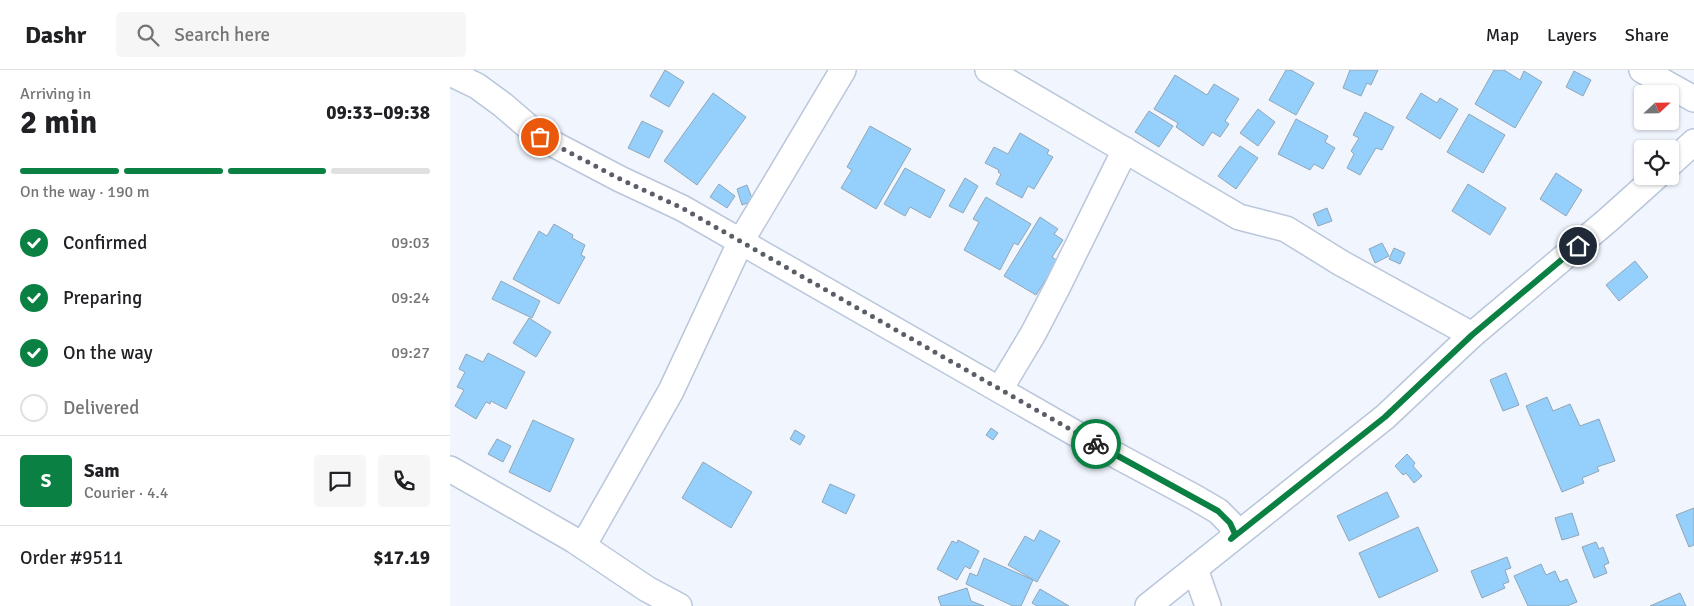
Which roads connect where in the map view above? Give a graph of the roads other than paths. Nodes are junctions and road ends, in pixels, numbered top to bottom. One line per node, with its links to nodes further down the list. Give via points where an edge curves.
1 (843, 70): 11 (street)
2 (988, 70): 8 (street)
3 (1642, 70): 6 (street)
4 (450, 73): 5 (street)
5 (482, 78): 11 (street, via 503,105 540,137 682,208)
6 (1694, 100)
7 (1694, 142): 9 (street)
8 (1124, 150): 12 (street, via 1239,217 1286,229); 13 (street, via 1053,296)
9 (1679, 156)
10 (1646, 185): 12 (street)
11 (741, 242): 13 (street); 16 (street, via 671,391)
12 (1472, 335): 15 (street, via 1385,417)
13 (1000, 389): 15 (street, via 1218,511 1230,523 1235,534)
14 (450, 470): 16 (street)
15 (1231, 539): 17 (street)
16 (583, 546): 18 (street, via 646,589)
17 (1195, 569): 19 (street); 20 (street)
18 (679, 606)
19 (1148, 606)
20 (1208, 606)

